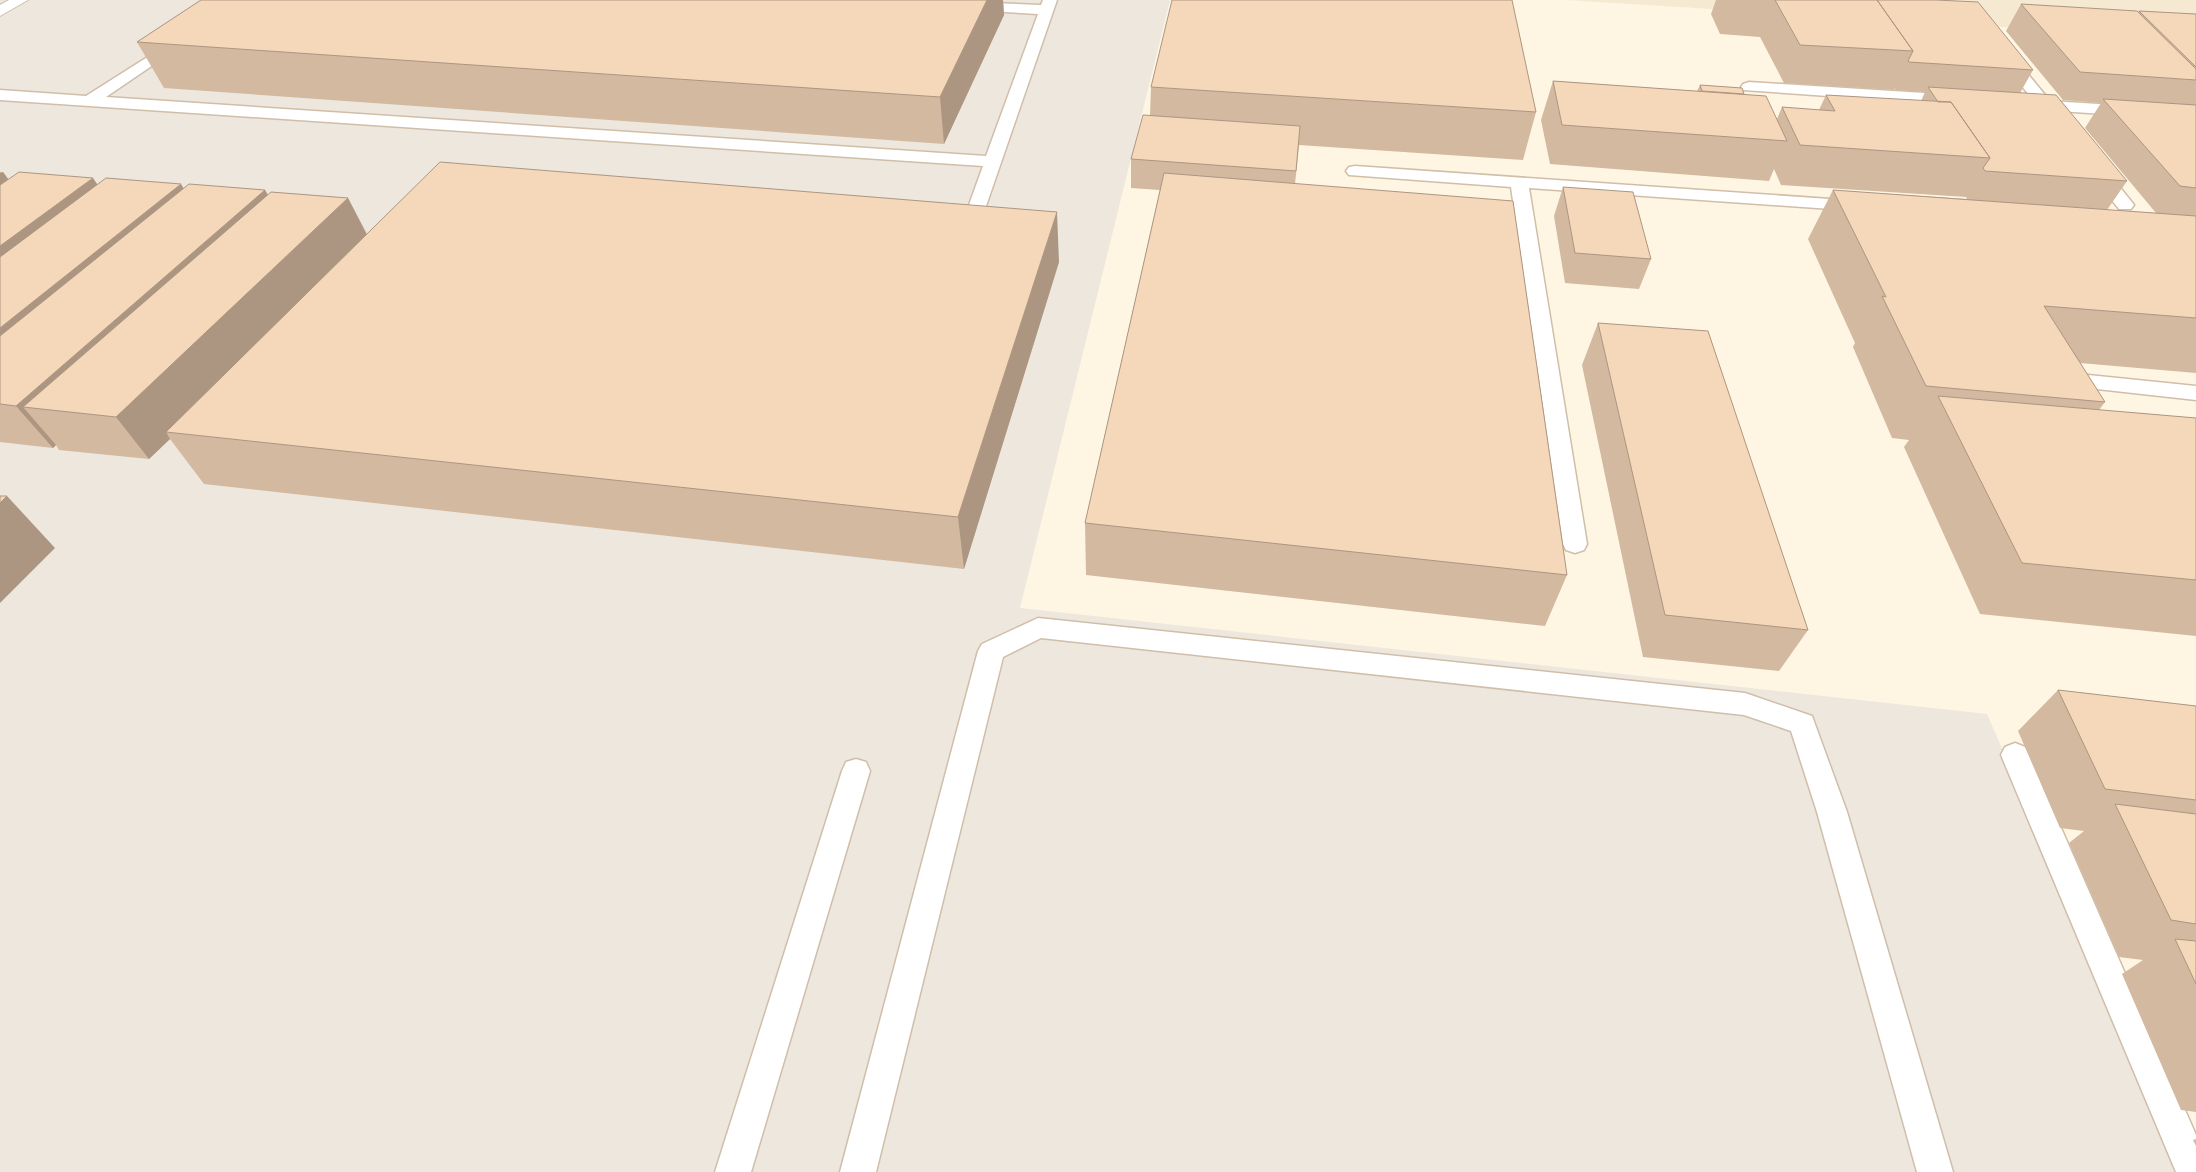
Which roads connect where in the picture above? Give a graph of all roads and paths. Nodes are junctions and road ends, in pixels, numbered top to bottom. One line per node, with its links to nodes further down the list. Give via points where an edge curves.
1 (20, 0): 4 (street)
2 (960, 5): 3 (lane)
3 (1048, 5): 16 (lane)
4 (0, 11)
5 (190, 33): 9 (lane)
6 (1995, 43): 12 (lane)
7 (1749, 87): 10 (lane)
8 (0, 95): 9 (lane)
9 (91, 100): 16 (lane)
10 (1976, 101)
11 (2016, 104): 12 (lane)
12 (2045, 106): 13 (lane); 14 (lane)
13 (2196, 115)
14 (2064, 128)
15 (2088, 159): 19 (lane)
16 (993, 162): 21 (lane)
17 (1355, 170): 18 (lane)
18 (1519, 182): 20 (lane); 24 (lane)
19 (2125, 205)
20 (1877, 207)
21 (965, 239)
22 (2048, 378): 23 (lane)
23 (2196, 393)
24 (1575, 544)
25 (2015, 755): 30 (lane)
26 (856, 771): 27 (lane)
27 (733, 1172)
28 (858, 1172): 29 (lane, via 991,650 1038,628 1745,704 1802,724 1832,812)
29 (1934, 1172)
30 (2194, 1172)

